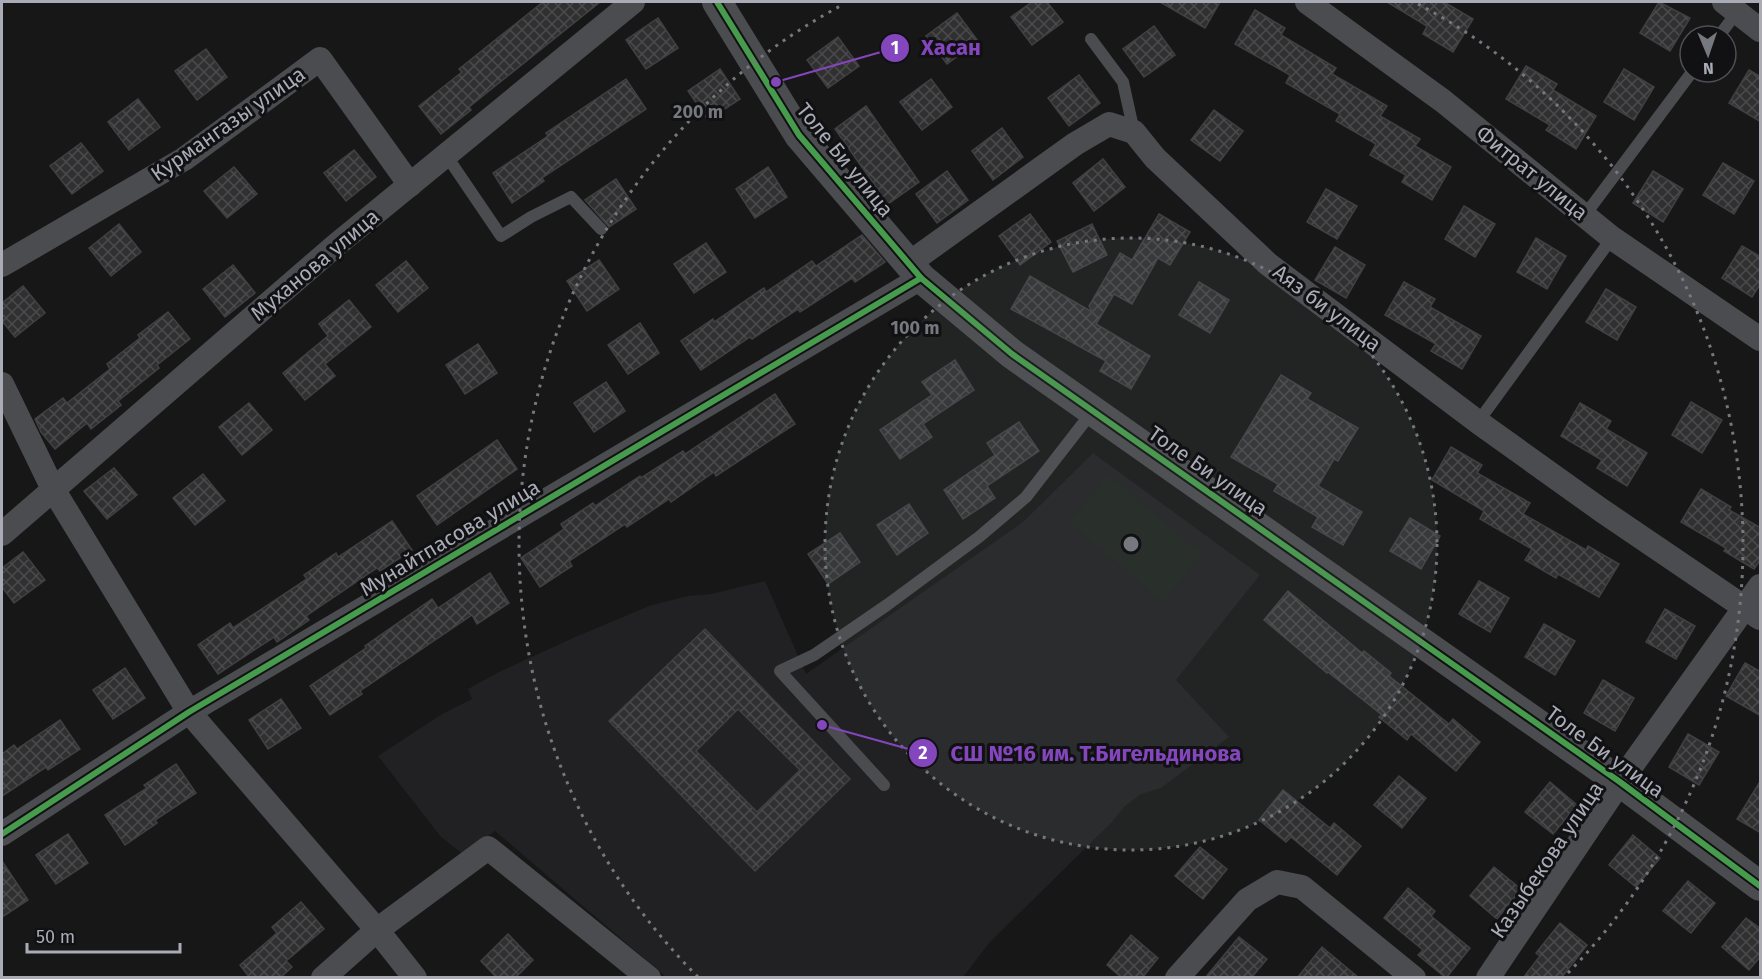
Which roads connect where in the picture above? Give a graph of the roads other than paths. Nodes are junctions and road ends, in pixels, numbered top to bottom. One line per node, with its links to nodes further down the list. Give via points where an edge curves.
1 (633, 2): 10 (street, Муханова улица)
2 (717, 2): 16 (street, Толе Би улица, via 799,135)
3 (1307, 2): 12 (street, Фитрат улица, via 1443,101)
4 (1731, 7): 5 (lane); 6 (street)
5 (1724, 24)
6 (1761, 30)
7 (1091, 39): 9 (lane, via 1123,82)
8 (1683, 84): 12 (lane)
9 (1134, 132): 16 (street, via 1109,123 1075,144); 20 (street, Аяз би улица, via 1155,158 1268,264)
10 (446, 155): 11 (street, Муханова улица); 13 (lane, via 501,236 571,197)
11 (410, 185): 15 (street, Курмангазы улица, via 320,59 184,159); 21 (street, Муханова улица)
12 (1585, 215): 14 (street, Фитрат улица)
13 (601, 229)
14 (1612, 238): 17 (street, Фитрат улица); 20 (lane)
15 (2, 266)
16 (914, 271): 19 (street, Толе Би улица, via 1012,354); 25 (street, Мунайтпасова улица)
17 (1761, 339)
18 (2, 384): 21 (street)
19 (1093, 411): 26 (street, Толе Би улица); 27 (lane, via 1026,497 979,537 814,655 780,671)
20 (1478, 422): 24 (street, Аяз би улица)
21 (53, 489): 22 (street, Муханова улица); 25 (street)
22 (2, 534)
23 (1761, 586): 24 (street, Казыбекова улица)
24 (1753, 613): 26 (street, Казыбекова улица)
25 (189, 712): 28 (street, Мунайтпасова улица); 30 (street)
26 (1620, 782): 29 (street, Толе Би улица); 36 (street, Казыбекова улица)
27 (884, 785)
28 (2, 834)
29 (1761, 886)
30 (378, 930): 31 (street); 32 (street); 33 (street, via 489,848)
31 (323, 978)
32 (415, 978)
33 (650, 978)
34 (1177, 978): 35 (street, via 1247,900 1277,882 1302,887)
35 (1414, 978)
36 (1488, 978)

